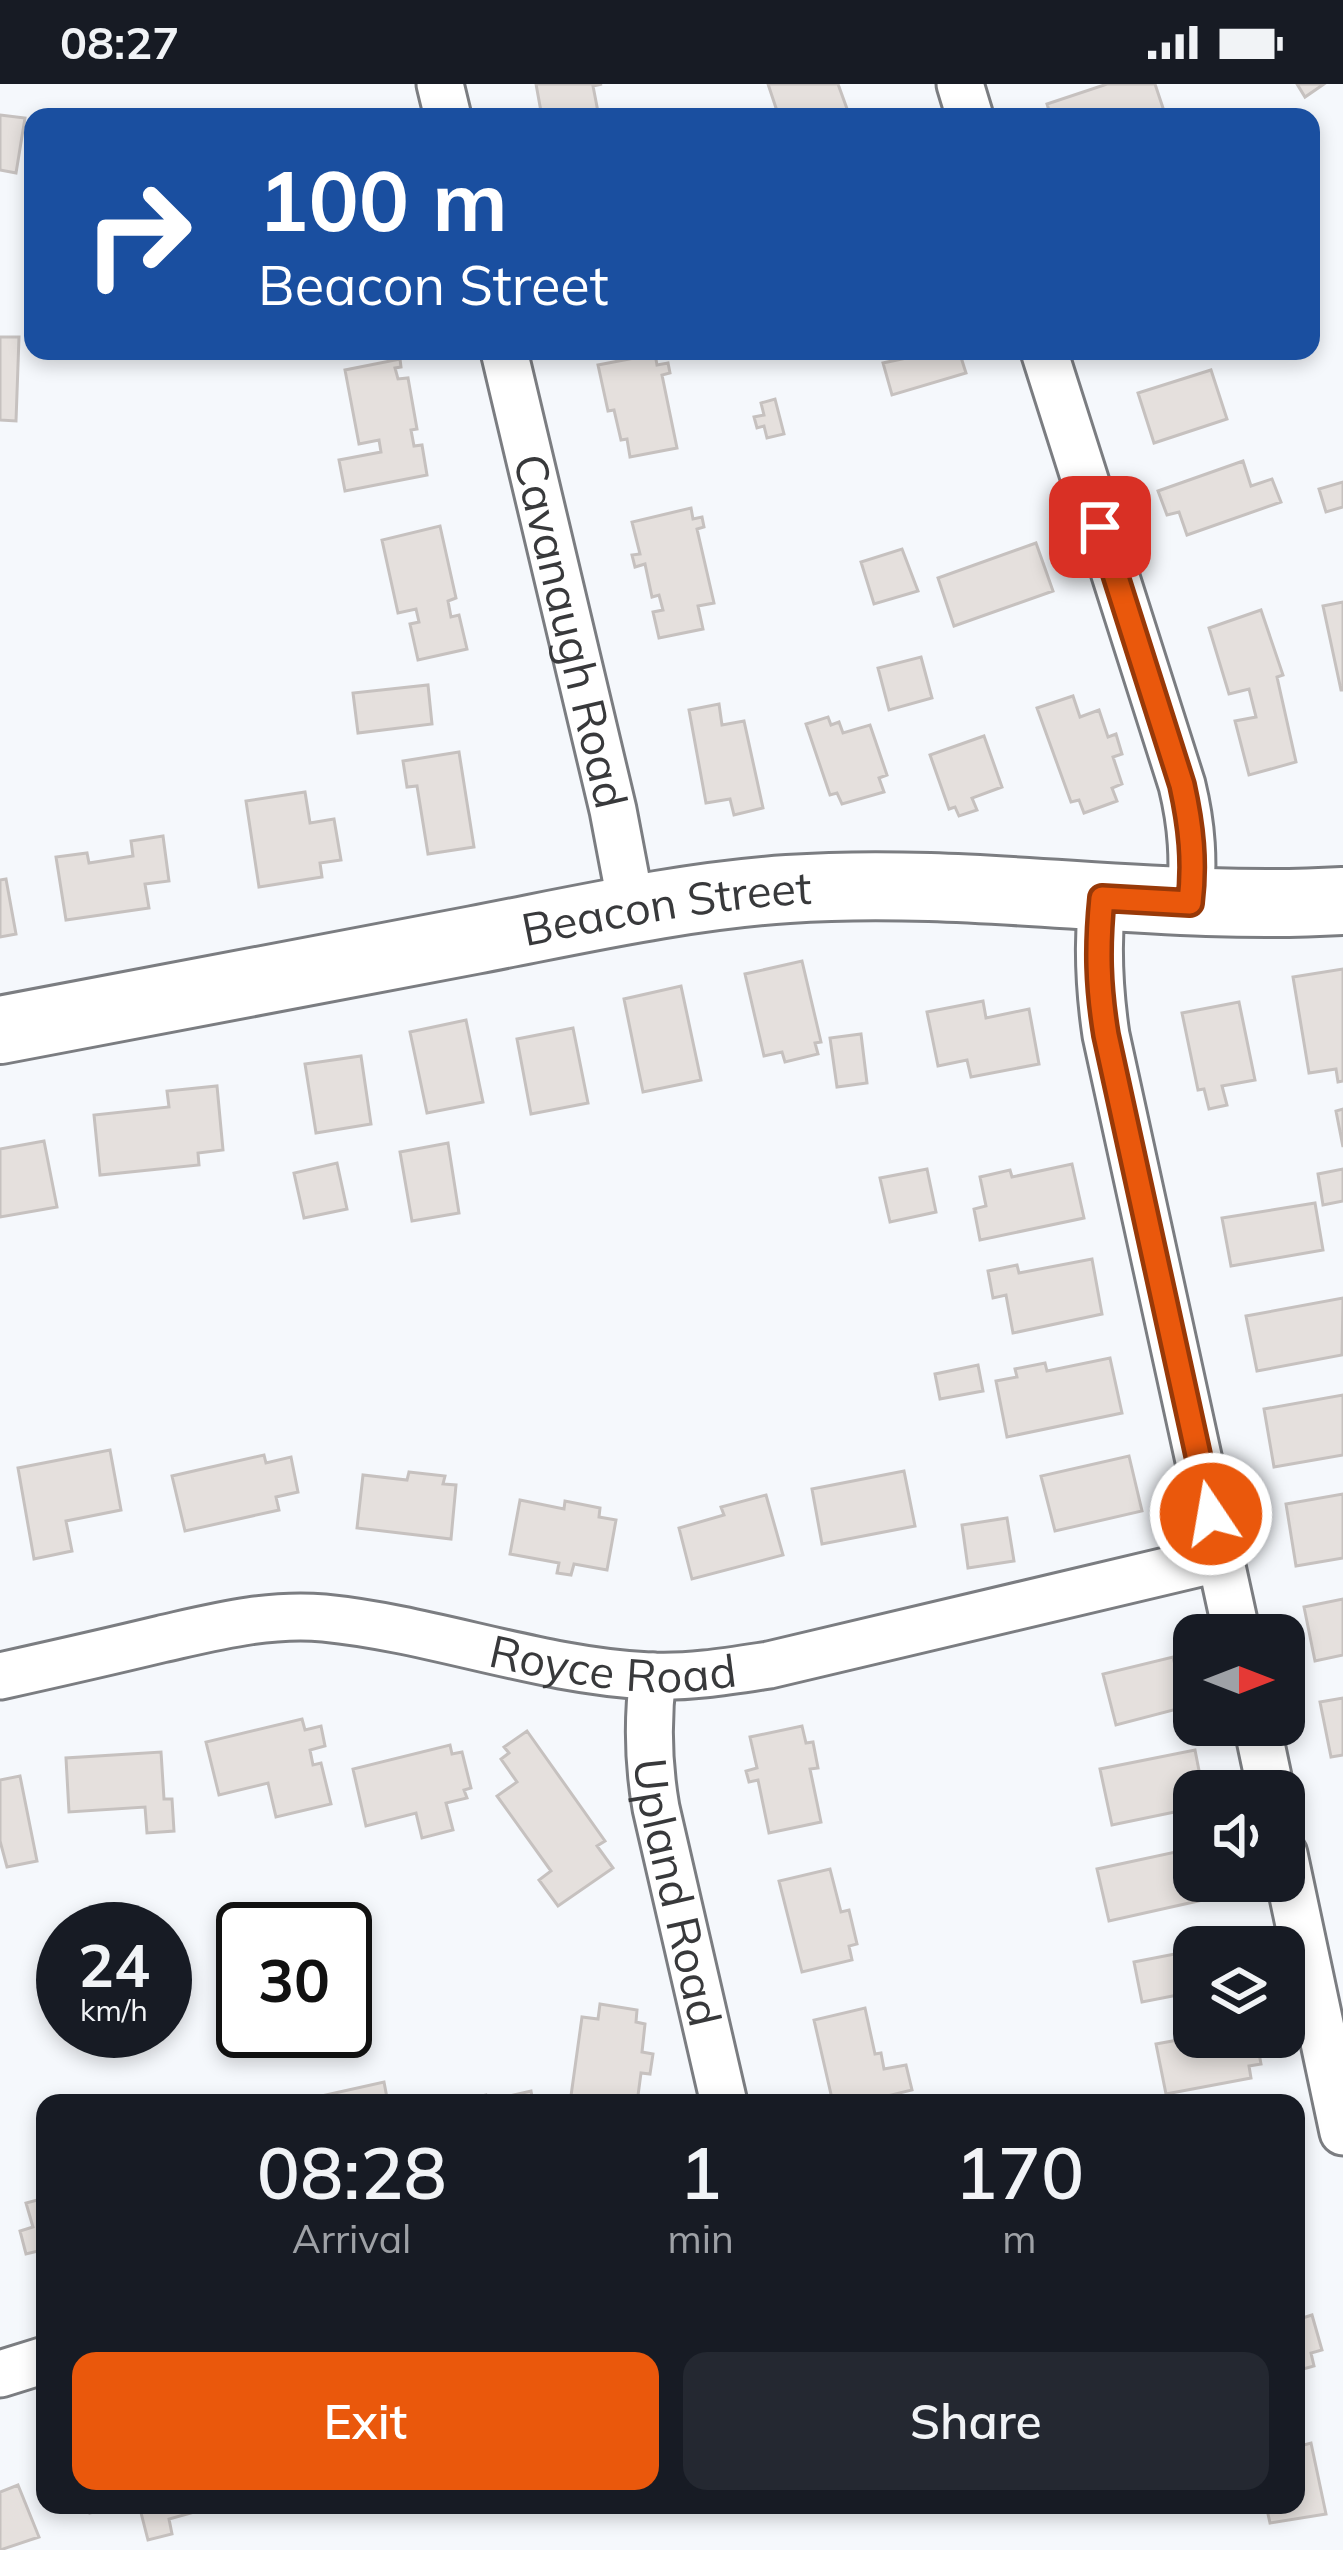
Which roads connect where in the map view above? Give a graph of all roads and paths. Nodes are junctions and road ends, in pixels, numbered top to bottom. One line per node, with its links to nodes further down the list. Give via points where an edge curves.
1 (506, 360): 6 (street, Cavanaugh Road)
2 (1047, 360): 5 (street, via 1182,785 1194,862)
3 (1102, 898): 5 (street, Beacon Street); 6 (street, Beacon Street, via 861,886); 8 (street, via 1098,985 1106,1035)
4 (1343, 901): 5 (street, Beacon Street)
5 (1190, 903)
6 (632, 910): 7 (street, Beacon Street)
7 (0, 1030)
8 (1221, 1558): 9 (street); 11 (street, Royce Road, via 769,1665)
9 (1233, 1614)
10 (0, 1676): 11 (street, Royce Road, via 278,1617 374,1625)
11 (653, 1676): 13 (street, Upland Road, via 648,1762)
12 (1294, 1902): 14 (street)
13 (722, 2094)
14 (1343, 2132)
15 (36, 2363): 16 (street)
16 (0, 2374)

